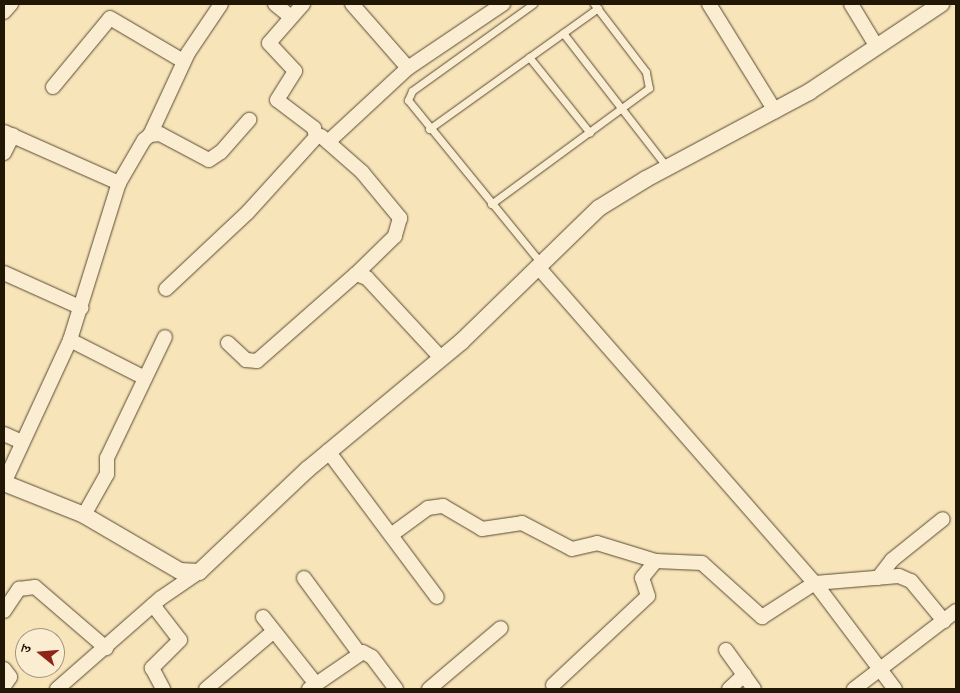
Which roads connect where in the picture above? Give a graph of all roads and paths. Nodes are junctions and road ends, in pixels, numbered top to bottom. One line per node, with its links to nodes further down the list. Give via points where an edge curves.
1 (11, 4): 12 (street)
2 (221, 4): 17 (street)
3 (275, 4): 13 (street)
4 (302, 4): 13 (street)
5 (352, 4): 18 (street)
6 (503, 4): 18 (street)
7 (533, 4): 23 (lane, via 412,91 410,105)
8 (709, 4): 21 (street)
9 (851, 4): 15 (street)
10 (941, 4): 15 (street)
11 (596, 6): 14 (lane); 20 (lane, via 650,80 643,96)
12 (4, 12)
13 (290, 16): 24 (street, via 269,43 295,71 277,100)
14 (563, 32): 16 (lane); 20 (lane)
15 (877, 47): 21 (street)
16 (529, 57): 23 (lane); 26 (lane)
17 (183, 61): 19 (street, via 110,18); 27 (street)
18 (408, 68): 28 (street)
19 (53, 87)
20 (624, 109): 26 (lane); 30 (lane)
21 (775, 111): 30 (street)
22 (250, 120): 27 (street, via 221,152 209,160 160,134)
23 (429, 129): 32 (lane)
24 (317, 132): 28 (street); 36 (street, via 272,186)
25 (8, 133): 29 (street); 31 (street)
26 (590, 133): 32 (lane)
27 (150, 135): 31 (street)
28 (328, 142): 35 (street, via 362,172 400,218 394,236)
29 (4, 153)
30 (667, 168): 33 (street, via 599,208)
31 (119, 183): 37 (street)
32 (490, 204): 33 (lane)
33 (540, 265): 41 (street); 54 (street)
34 (4, 273): 37 (street)
35 (356, 274): 40 (street, via 256,361 246,360); 41 (street, via 367,278)
36 (166, 289)
37 (82, 308): 39 (street)
38 (165, 337): 42 (street)
39 (70, 340): 42 (street); 44 (street)
40 (228, 343)
41 (441, 358): 45 (street)
42 (145, 378): 47 (street, via 107,458 106,474)
43 (4, 434): 44 (street)
44 (22, 442): 46 (street)
45 (328, 451): 49 (street); 51 (street)
46 (4, 483): 47 (street)
47 (84, 515): 51 (street, via 180,571)
48 (943, 519): 53 (street, via 892,560)
49 (391, 535): 50 (street, via 428,508 444,506 482,529 522,523 564,547 597,543); 55 (street)
50 (656, 561): 54 (street, via 702,563 762,617); 69 (street, via 642,578 648,596)
51 (199, 572): 56 (street)
52 (304, 578): 65 (street)
53 (878, 578): 54 (street); 60 (street, via 899,576 911,581)
54 (815, 584): 67 (street)
55 (437, 597)
56 (153, 605): 63 (street); 73 (street, via 180,640 152,668)
57 (4, 611): 63 (street, via 19,588 35,587)
58 (956, 611): 60 (street)
59 (263, 617): 62 (street)
60 (944, 621): 67 (street)
61 (501, 628): 76 (street)
62 (274, 631): 71 (street); 74 (street)
63 (106, 648): 72 (street)
64 (726, 650): 68 (street)
65 (359, 652): 71 (street); 75 (street, via 372,657)
66 (4, 668): 70 (street, via 10,677)
67 (879, 671): 79 (street); 80 (street)
68 (744, 675): 77 (street); 78 (street)
69 (553, 685)
70 (4, 686)
71 (312, 687)
72 (57, 689)
73 (163, 689)
74 (206, 689)
75 (396, 689)
76 (429, 689)
77 (729, 689)
78 (754, 689)
79 (854, 689)
80 (895, 689)

